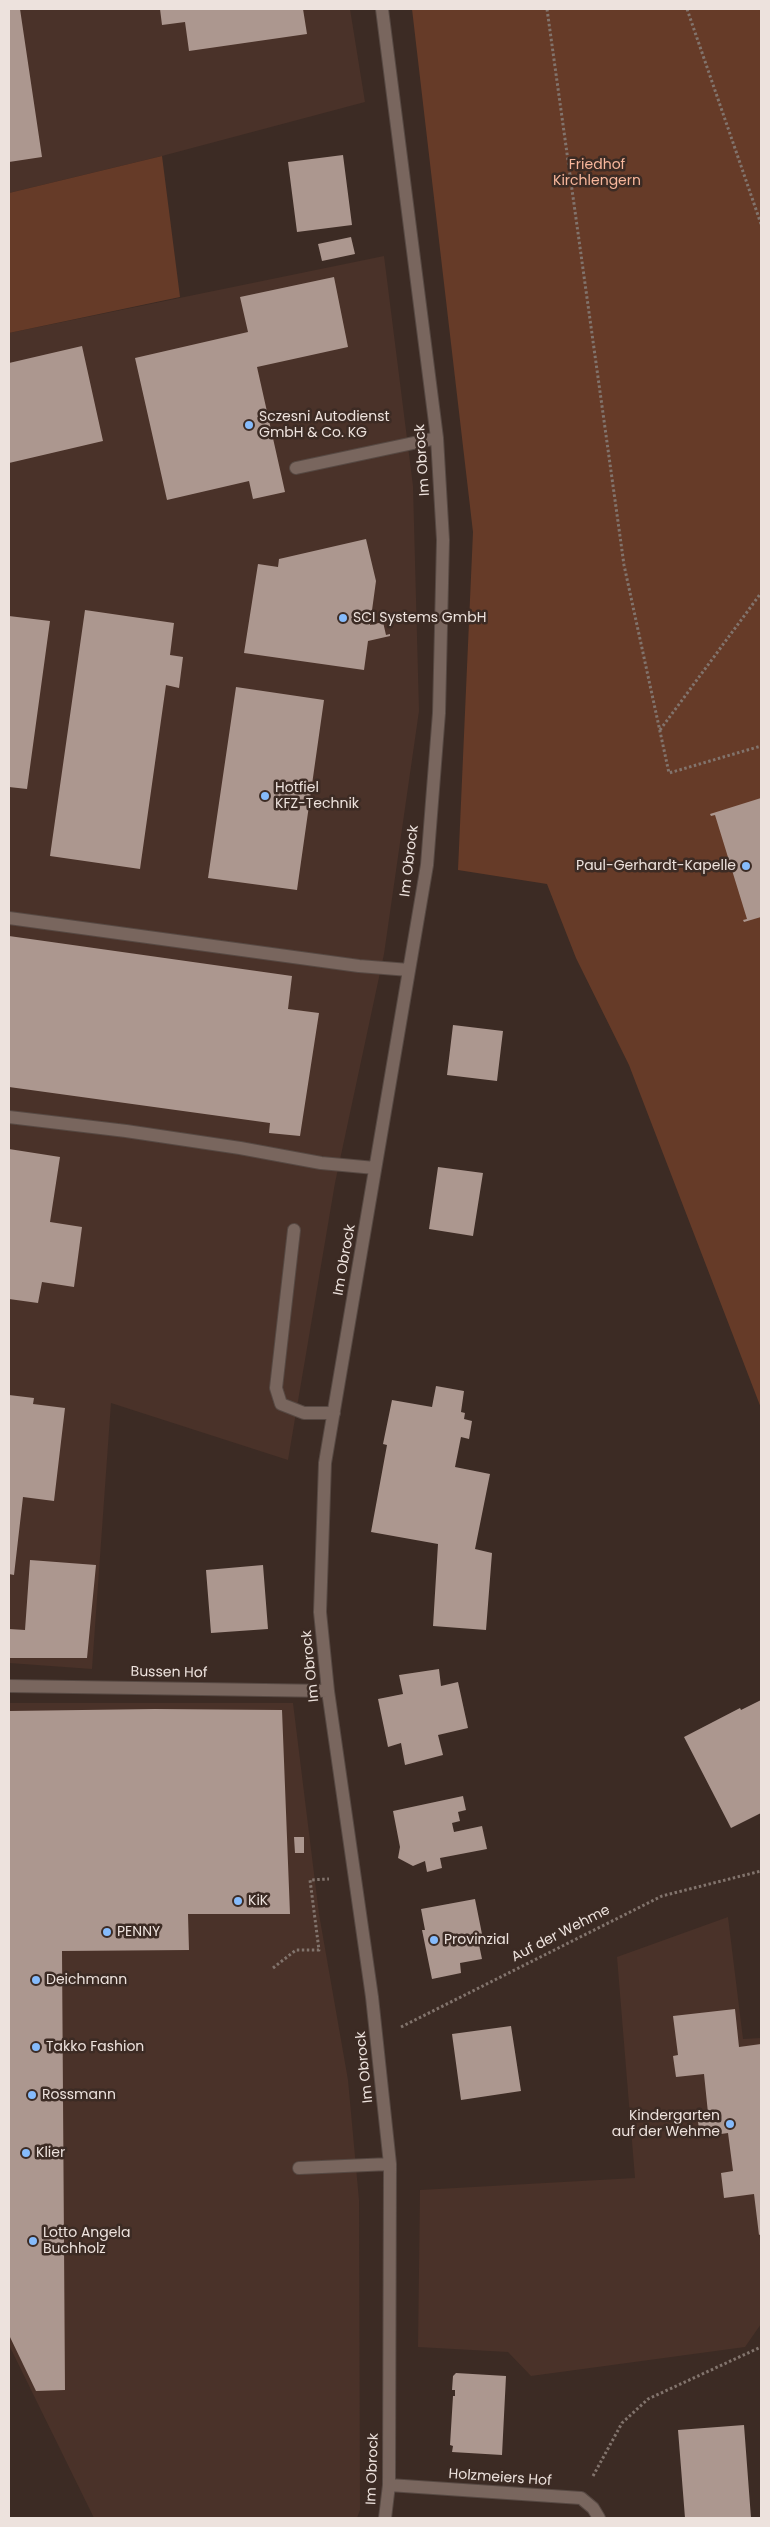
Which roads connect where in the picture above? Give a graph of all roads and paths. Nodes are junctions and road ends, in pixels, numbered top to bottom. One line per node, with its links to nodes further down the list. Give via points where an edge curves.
1 (382, 9): 5 (street, Im Obrock)
2 (547, 9): 8 (path, via 624,565)
3 (687, 9): 4 (path)
4 (761, 224)
5 (437, 438): 6 (street); 11 (street, Im Obrock, via 443,540 439,712 427,865)
6 (296, 468)
7 (761, 593): 8 (path)
8 (660, 730): 9 (path, via 669,773)
9 (761, 746)
10 (9, 918): 11 (street)
11 (409, 970): 13 (street, Im Obrock)
12 (9, 1117): 13 (street, via 126,1131 321,1163)
13 (375, 1168): 15 (street, Im Obrock)
14 (294, 1230): 15 (street, via 276,1388 281,1404 304,1413)
15 (334, 1413): 17 (street, Im Obrock, via 325,1463 320,1593)
16 (9, 1686): 17 (street, Bussen Hof)
17 (328, 1691): 19 (street, Im Obrock)
18 (761, 1870): 21 (path, Auf der Wehme, via 662,1896 401,2028)
19 (354, 1877): 20 (path, via 310,1880 319,1950 296,1950); 21 (street, Im Obrock)
20 (273, 1968)
21 (375, 2025): 22 (street, Im Obrock)
22 (390, 2164): 23 (street); 25 (street, Im Obrock)
23 (299, 2168)
24 (761, 2347): 26 (path, via 648,2400 622,2422)
25 (389, 2485): 26 (street, Holzmeiers Hof); 27 (street, Im Obrock)
26 (581, 2498): 28 (street)
27 (385, 2518)
28 (599, 2518)

